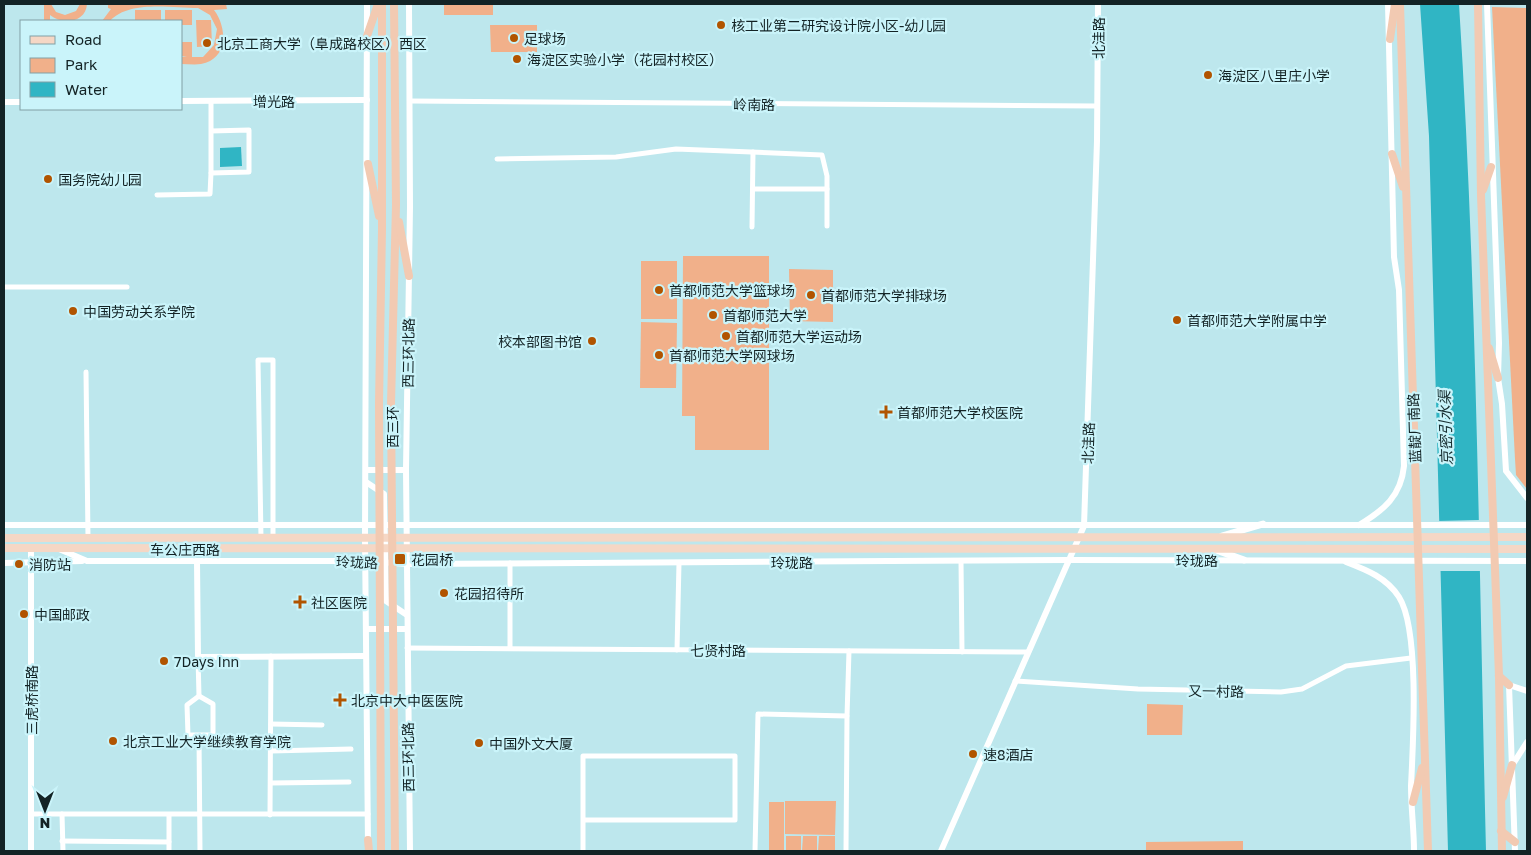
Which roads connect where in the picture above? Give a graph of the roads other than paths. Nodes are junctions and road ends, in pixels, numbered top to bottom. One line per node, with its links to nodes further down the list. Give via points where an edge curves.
1 (367, 4): 12 (street)
2 (378, 4): 12 (highway)
3 (382, 4): 36 (highway, 西三环)
4 (395, 4): 33 (highway, 西三环)
5 (409, 4): 17 (street, 西三环北路)
6 (1098, 4): 20 (street, 北洼路)
7 (1388, 4): 13 (street)
8 (1395, 4): 13 (highway)
9 (1400, 4): 32 (highway, 蓝靛厂南路)
10 (1478, 4): 31 (highway)
11 (1487, 4): 26 (street)
12 (366, 39): 14 (street)
13 (1390, 39): 23 (street)
14 (367, 100): 16 (street, 增光路); 25 (street)
15 (182, 101): 16 (street, 增光路)
16 (211, 101): 21 (street)
17 (410, 101): 20 (street, 岭南路); 37 (street, 西三环北路)
18 (4, 102): 19 (street)
19 (20, 102)
20 (1097, 106): 56 (street, 北洼路)
21 (211, 131): 27 (street); 27 (street, via 249,130 249,172)
22 (753, 152): 24 (street, via 676,149 616,157); 28 (street); 29 (street, via 822,155)
23 (1392, 154): 32 (highway); 57 (street, via 1403,480 1392,501)
24 (497, 159)
25 (368, 164): 36 (highway); 43 (street)
26 (1491, 167): 31 (highway); 42 (street)
27 (211, 172): 30 (street, via 210,194)
28 (752, 189): 29 (street); 34 (street)
29 (827, 189): 35 (street)
30 (158, 195)
31 (1481, 195): 40 (highway)
32 (1407, 196): 116 (highway, 蓝靛厂南路)
33 (396, 205): 37 (highway); 140 (highway, 西三环, via 391,404)
34 (752, 226)
35 (826, 226)
36 (382, 230): 139 (highway, 西三环)
37 (409, 276): 44 (street, 西三环北路)
38 (4, 287): 39 (street)
39 (126, 287)
40 (1486, 336): 42 (highway); 104 (highway)
41 (86, 372): 50 (street)
42 (1498, 378): 46 (street, via 1506,471)
43 (366, 470): 44 (street); 45 (street)
44 (406, 470): 53 (street, 西三环北路)
45 (366, 482): 47 (street, via 384,494); 48 (street)
46 (1527, 498)
47 (385, 522): 48 (street); 53 (street); 67 (street)
48 (366, 523): 52 (street); 66 (street)
49 (4, 524): 50 (street)
50 (88, 524): 51 (street); 61 (street)
51 (261, 524): 52 (street); 52 (street, via 258,360 273,360); 62 (street)
52 (273, 524): 63 (street)
53 (407, 524): 56 (street); 64 (street, 西三环北路)
54 (1263, 524): 56 (street); 57 (street); 58 (main road)
55 (1526, 525): 57 (street)
56 (1084, 526): 65 (street, 北洼路)
57 (1359, 526)
58 (1220, 537): 59 (main road, 玲珑路); 65 (main road, 玲珑路)
59 (1526, 537)
60 (4, 538): 61 (main road, 车公庄西路)
61 (88, 538): 62 (main road, 车公庄西路)
62 (261, 538): 63 (main road, 车公庄西路)
63 (273, 538): 66 (main road, 车公庄西路)
64 (408, 538): 65 (main road, 玲珑路); 67 (main road, 玲珑路); 76 (street, 西三环北路)
65 (1079, 538): 71 (street, 北洼路)
66 (365, 539): 67 (main road, 车公庄西路); 74 (street)
67 (385, 539): 75 (street)
68 (4, 548): 69 (main road, 车公庄西路)
69 (31, 549): 70 (main road, 车公庄西路); 86 (street, 三虎桥南路)
70 (59, 549): 74 (main road, 车公庄西路); 77 (street, 玲珑路)
71 (1074, 549): 72 (main road, 玲珑路); 76 (main road, 玲珑路); 78 (street, 北洼路)
72 (1213, 549): 73 (main road, 玲珑路); 79 (main road)
73 (1526, 549)
74 (365, 550): 75 (main road, 车公庄西路); 81 (street)
75 (386, 550): 76 (main road, 玲珑路); 87 (street)
76 (407, 550): 90 (street, 西三环北路)
77 (87, 560): 80 (street, 玲珑路); 86 (street)
78 (1069, 560): 79 (street, 玲珑路); 82 (street, 玲珑路); 99 (street, 北洼路)
79 (1244, 560): 83 (street, 玲珑路)
80 (197, 561): 81 (street, 玲珑路); 102 (street)
81 (366, 561): 87 (street, 玲珑路); 92 (street)
82 (961, 561): 89 (street, 玲珑路); 98 (street)
83 (1341, 561): 84 (street, 玲珑路); 103 (street, via 1385,581 1400,599 1410,626)
84 (1526, 561)
85 (4, 563): 86 (street)
86 (31, 563): 122 (street, 三虎桥南路)
87 (386, 563): 90 (street, 玲珑路); 91 (street, via 386,601)
88 (510, 563): 89 (street, 玲珑路); 90 (street, 玲珑路); 95 (street)
89 (679, 563): 96 (street)
90 (407, 564): 91 (street, 西三环北路)
91 (407, 615): 93 (street, 西三环北路)
92 (366, 629): 93 (street); 101 (street)
93 (407, 629): 94 (street, 西三环北路)
94 (407, 648): 95 (street, 七贤村路); 141 (street, 西三环北路)
95 (510, 648): 96 (street, 七贤村路)
96 (677, 650): 97 (street, 七贤村路)
97 (849, 651): 98 (street, 七贤村路); 109 (street)
98 (962, 652): 99 (street, 七贤村路)
99 (1028, 652): 105 (street, 北洼路)
100 (271, 656): 101 (street); 102 (street); 110 (street)
101 (366, 656): 125 (street)
102 (198, 657): 108 (street)
103 (1411, 658): 105 (street, 又一村路, via 1346,666 1302,689 1281,692 1103,688); 120 (street)
104 (1499, 676): 106 (highway); 121 (highway)
105 (1016, 681): 145 (street, 北洼路)
106 (1509, 685): 107 (street); 117 (street)
107 (1527, 691)
108 (198, 696): 112 (street, via 187,704 188,735); 112 (street, via 213,704 213,735)
109 (847, 716): 143 (street, via 758,714); 144 (street)
110 (271, 724): 111 (street); 115 (street)
111 (322, 725)
112 (199, 736): 127 (street)
113 (1527, 742): 117 (street)
114 (350, 749): 115 (street)
115 (271, 751): 119 (street)
116 (1424, 759): 120 (highway); 147 (highway, 蓝靛厂南路)
117 (1512, 765): 121 (highway); 133 (street)
118 (348, 782): 119 (street)
119 (271, 783): 124 (street)
120 (1413, 802): 146 (street)
121 (1500, 808): 129 (highway)
122 (31, 814): 123 (street); 134 (street, 三虎桥南路)
123 (62, 814): 126 (street); 131 (street)
124 (270, 814): 125 (street); 127 (street)
125 (368, 814): 130 (street)
126 (169, 815): 127 (street); 132 (street)
127 (200, 815): 137 (street)
128 (583, 820): 128 (street, via 582,756 735,756 735,820); 142 (street)
129 (1501, 831): 133 (highway); 148 (highway)
130 (368, 840): 138 (highway)
131 (62, 841): 132 (street); 135 (street)
132 (169, 842): 136 (street)
133 (1515, 842): 149 (street)
134 (31, 851)
135 (63, 851)
136 (169, 851)
137 (200, 851)
138 (368, 851)
139 (381, 851)
140 (395, 851)
141 (410, 851)
142 (582, 851)
143 (755, 851)
144 (846, 851)
145 (941, 851)
146 (1414, 851)
147 (1428, 851)
148 (1502, 851)
149 (1515, 851)

